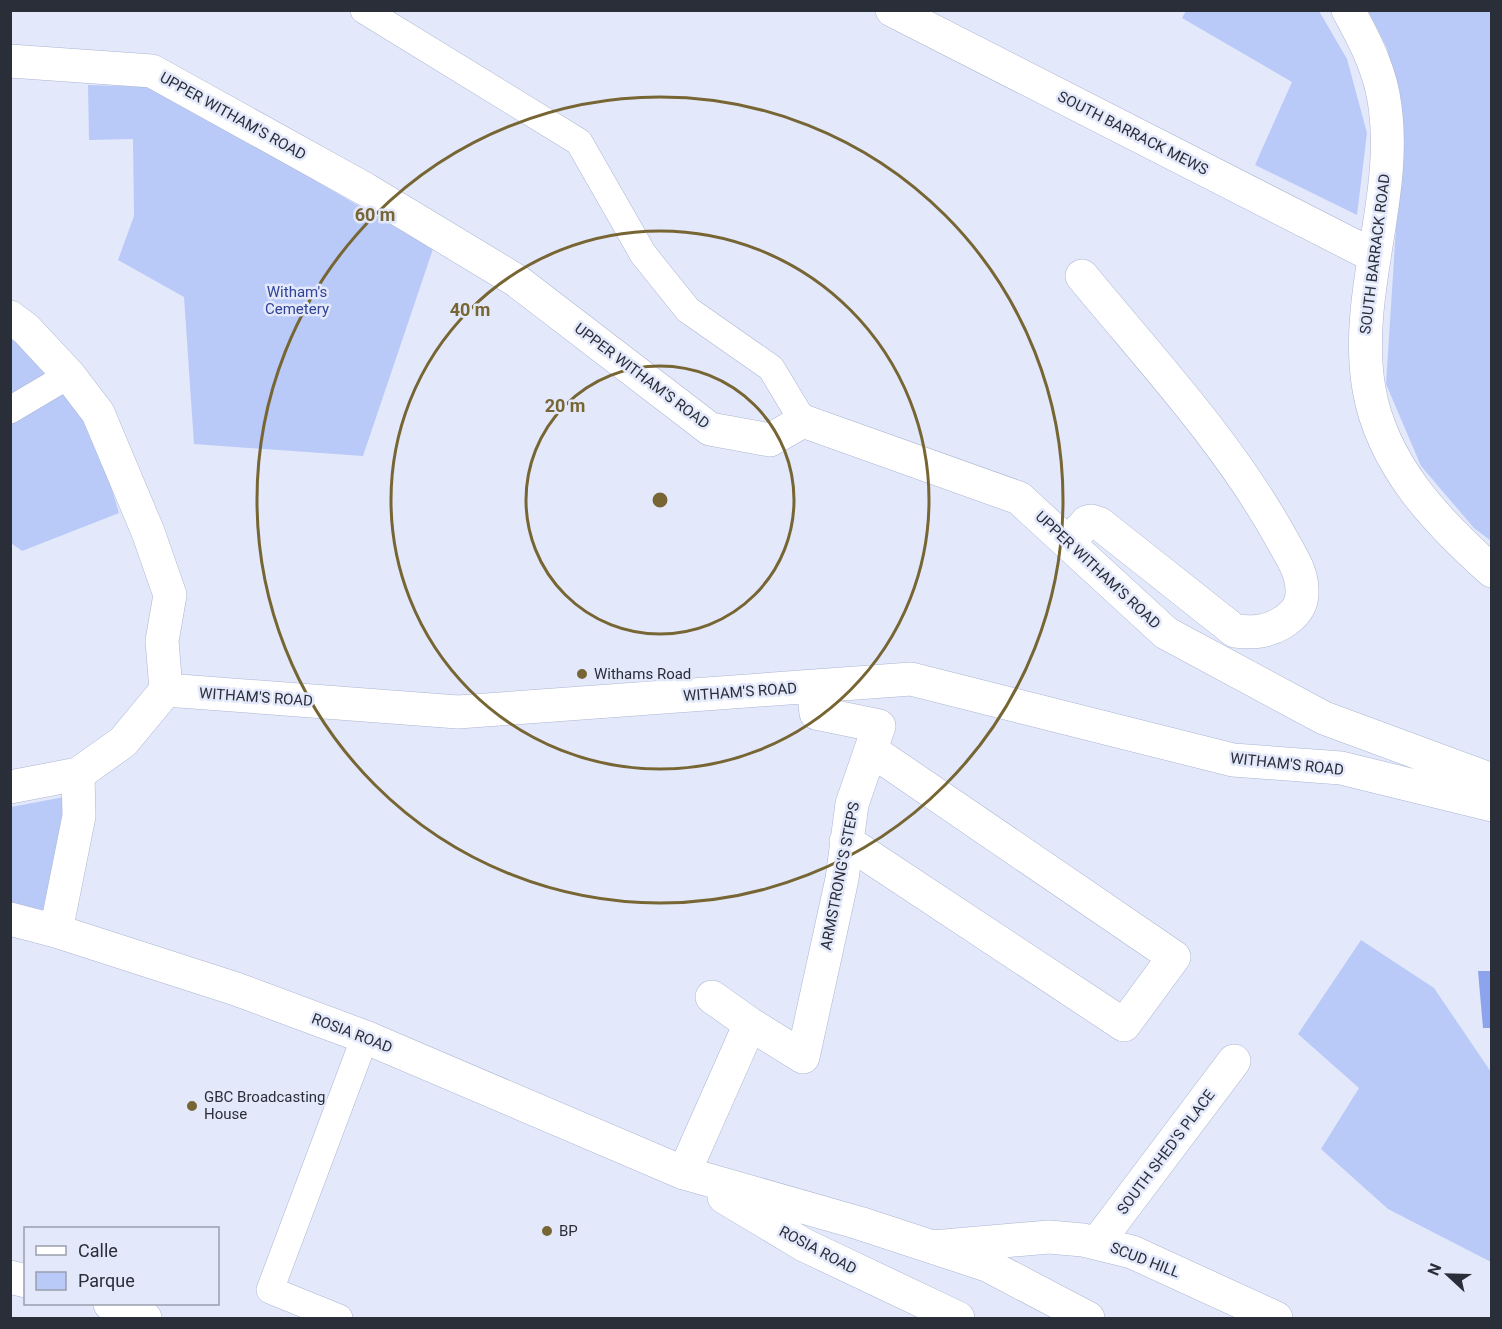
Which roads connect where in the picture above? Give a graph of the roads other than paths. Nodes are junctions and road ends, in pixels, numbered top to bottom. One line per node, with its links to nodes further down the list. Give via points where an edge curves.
1 (364, 10): 10 (lane, via 579,142 643,254 688,310 771,369)
2 (892, 10): 5 (street, SOUTH BARRACK MEWS)
3 (1348, 10): 5 (street, SOUTH BARRACK ROAD, via 1373,61 1387,124 1386,167)
4 (10, 61): 10 (street, UPPER WITHAM'S ROAD, via 152,71 364,189 517,281 710,429 770,440)
5 (1374, 256): 12 (street, SOUTH BARRACK ROAD, via 1364,351 1369,391 1384,436 1405,478 1429,509)
6 (1082, 276): 11 (street, via 1232,458 1298,568 1301,605 1285,621 1267,630 1235,631 1100,524 1087,522)
7 (10, 317): 8 (street)
8 (69, 375): 9 (lane); 14 (street, via 98,413 170,595 162,640)
9 (10, 410)
10 (803, 421): 11 (street, UPPER WITHAM'S ROAD, via 1019,498)
11 (1069, 542): 17 (street, UPPER WITHAM'S ROAD, via 1166,633 1324,718)
12 (1491, 571)
13 (813, 687): 14 (street, WITHAM'S ROAD, via 458,712); 15 (street, ARMSTRONG'S STEPS, via 816,713 879,726); 19 (street, WITHAM'S ROAD, via 911,679 1233,760 1341,768)
14 (166, 690): 16 (street, via 123,741)
15 (872, 750): 20 (street, ARMSTRONG'S STEPS, via 852,804); 20 (street, via 1174,957 1124,1025)
16 (78, 774): 18 (street); 22 (street, via 79,816)
17 (1491, 780)
18 (10, 787)
19 (1491, 805)
20 (846, 841): 24 (street, ARMSTRONG'S STEPS, via 842,879 803,1057)
21 (10, 920): 22 (street, ROSIA ROAD)
22 (56, 931): 25 (street, ROSIA ROAD, via 236,989)
23 (712, 997): 24 (street)
24 (750, 1024): 27 (street)
25 (365, 1037): 27 (street, ROSIA ROAD); 32 (lane, via 270,1290)
26 (1234, 1060): 28 (street, SOUTH SHED'S PLACE)
27 (684, 1173): 29 (street, ROSIA ROAD); 33 (street, ROSIA ROAD, via 804,1245)
28 (1097, 1243): 29 (street, SCUD HILL, via 1049,1237); 35 (street, SCUD HILL, via 1132,1252)
29 (933, 1247): 34 (street, ROSIA ROAD, via 987,1265)
30 (112, 1305): 31 (street)
31 (145, 1318)
32 (339, 1318)
33 (958, 1318)
34 (1088, 1318)
35 (1276, 1318)

